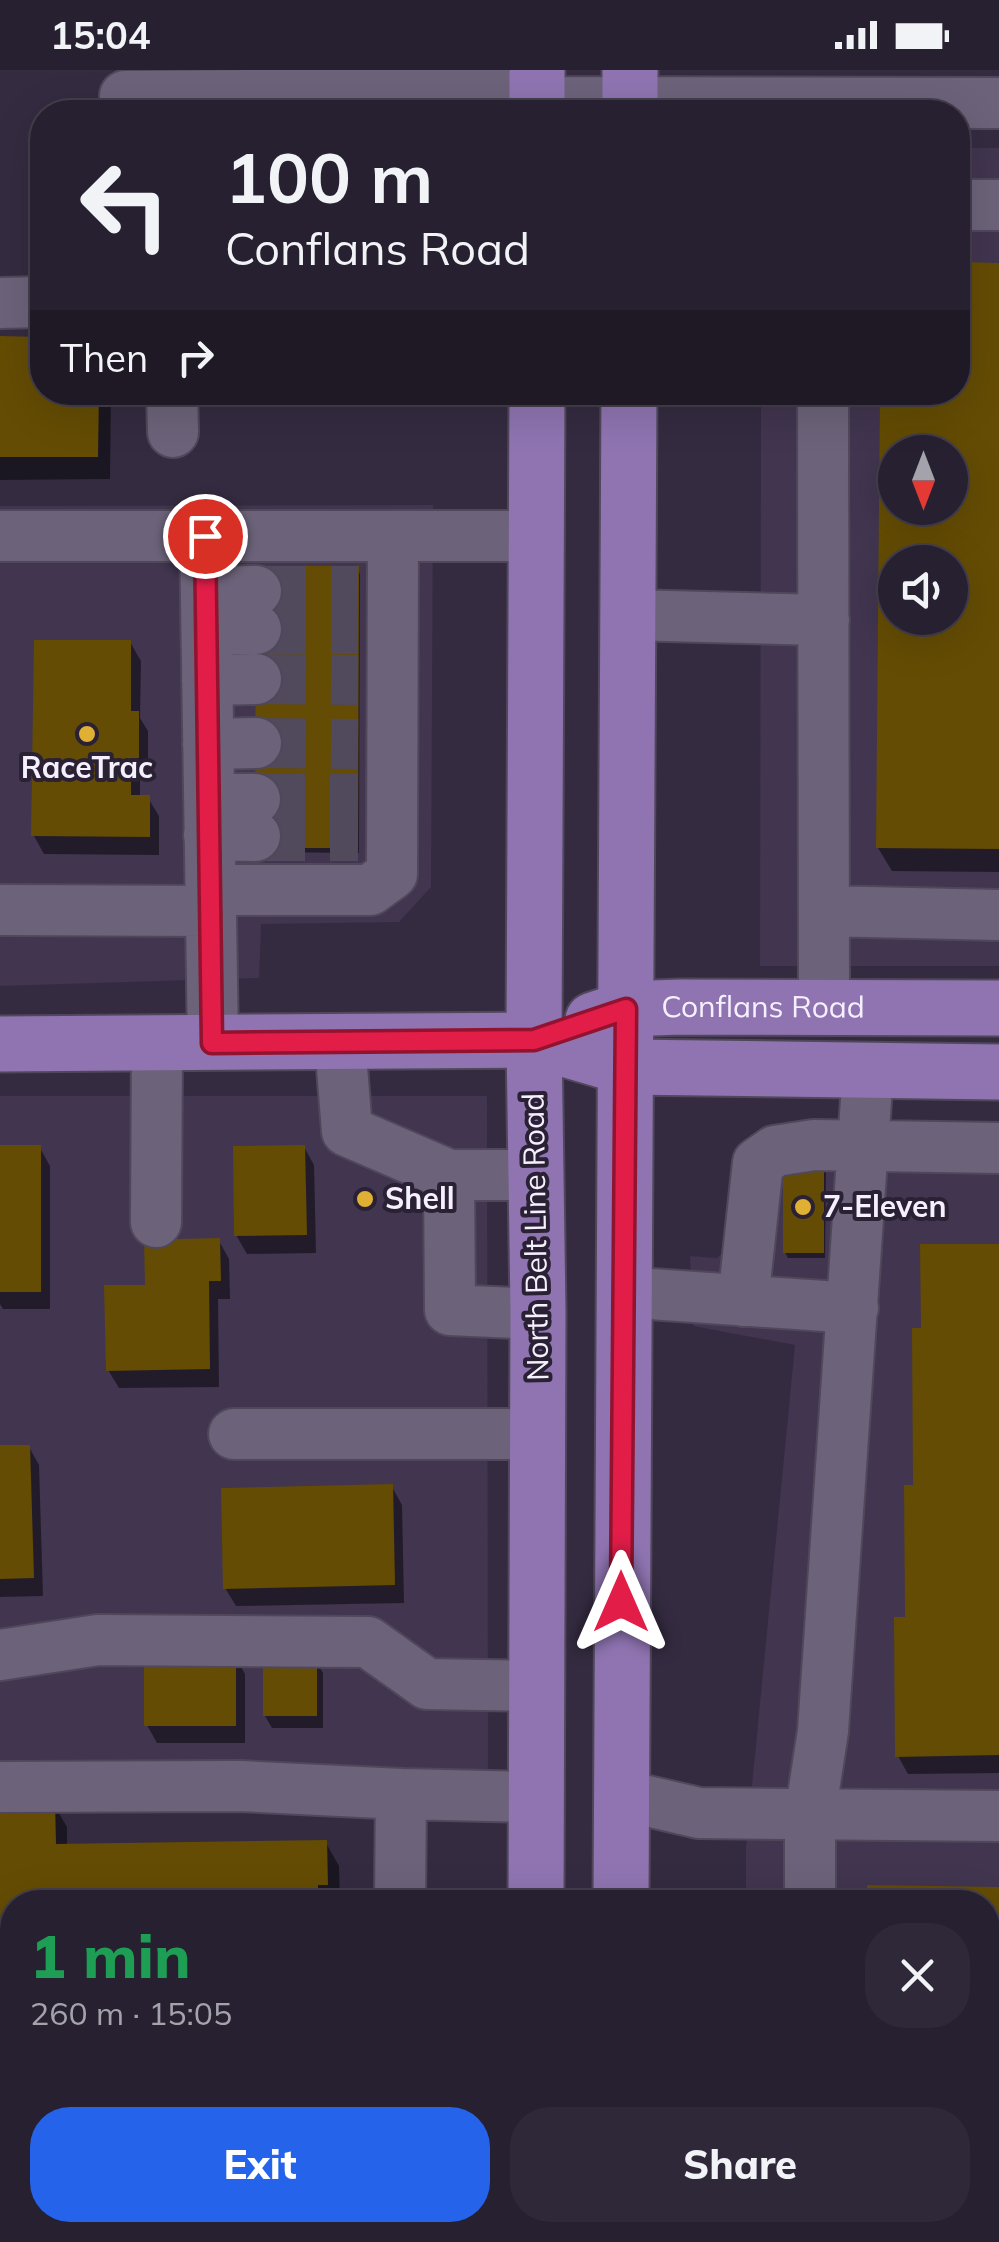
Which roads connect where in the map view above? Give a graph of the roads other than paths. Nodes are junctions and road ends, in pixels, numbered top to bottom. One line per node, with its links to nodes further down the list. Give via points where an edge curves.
1 (386, 82): 2 (street); 5 (street)
2 (537, 95): 3 (street)
3 (630, 95): 4 (street)
4 (823, 95): 6 (street)
5 (124, 96)
6 (933, 100)
7 (970, 102): 8 (street)
8 (999, 103)
9 (970, 205): 10 (street)
10 (999, 205)
11 (0, 302): 12 (street)
12 (30, 302)
13 (537, 405): 19 (main road, North Belt Line Road)
14 (629, 405): 22 (main road)
15 (824, 405): 23 (street)
16 (0, 536): 17 (street)
17 (205, 536): 18 (street); 20 (street)
18 (393, 536): 19 (street); 24 (street, via 375,610 375,818 392,874 370,890)
19 (537, 536): 31 (main road, North Belt Line Road)
20 (206, 610): 21 (street); 24 (street, via 232,679 232,817)
21 (256, 610)
22 (628, 615): 23 (street); 30 (main road)
23 (824, 620): 26 (street)
24 (210, 901): 25 (street); 34 (street)
25 (0, 910)
26 (824, 911): 27 (street); 28 (street)
27 (999, 915)
28 (824, 1008): 29 (main road, Conflans Road); 30 (main road, Conflans Road)
29 (999, 1008)
30 (626, 1009): 31 (main road, Conflans Road); 36 (main road)
31 (534, 1040): 32 (main road, Conflans Road); 36 (main road, Conflans Road); 41 (main road, North Belt Line Road)
32 (340, 1042): 34 (main road, Conflans Road); 42 (street, via 348,1131)
33 (156, 1043): 34 (main road, Conflans Road); 35 (main road, Conflans Road); 43 (street)
34 (212, 1043)
35 (0, 1044)
36 (626, 1067): 37 (main road, Conflans Road); 44 (main road)
37 (868, 1071): 38 (main road, Conflans Road); 39 (street)
38 (999, 1072)
39 (865, 1147): 40 (street); 45 (street, via 775,1151 758,1164); 46 (street)
40 (999, 1148)
41 (536, 1175): 42 (street); 47 (main road, North Belt Line Road)
42 (449, 1176): 47 (street, via 450,1310)
43 (156, 1222)
44 (622, 1292): 45 (street); 54 (main road)
45 (743, 1300): 46 (street)
46 (853, 1308): 56 (street, via 823,1731)
47 (538, 1314): 49 (main road, North Belt Line Road)
48 (234, 1434): 49 (street)
49 (538, 1434): 51 (main road, North Belt Line Road)
50 (0, 1654): 51 (street, via 98,1640 368,1642 427,1684)
51 (537, 1686): 55 (main road, North Belt Line Road)
52 (0, 1787): 53 (street, via 240,1786)
53 (401, 1794): 55 (street); 58 (street)
54 (621, 1794): 55 (main road); 56 (street, via 699,1814); 60 (main road)
55 (537, 1797): 59 (main road, North Belt Line Road)
56 (810, 1815): 57 (street); 61 (street)
57 (999, 1816)
58 (400, 1890)
59 (536, 1890)
60 (621, 1890)
61 (810, 1890)

